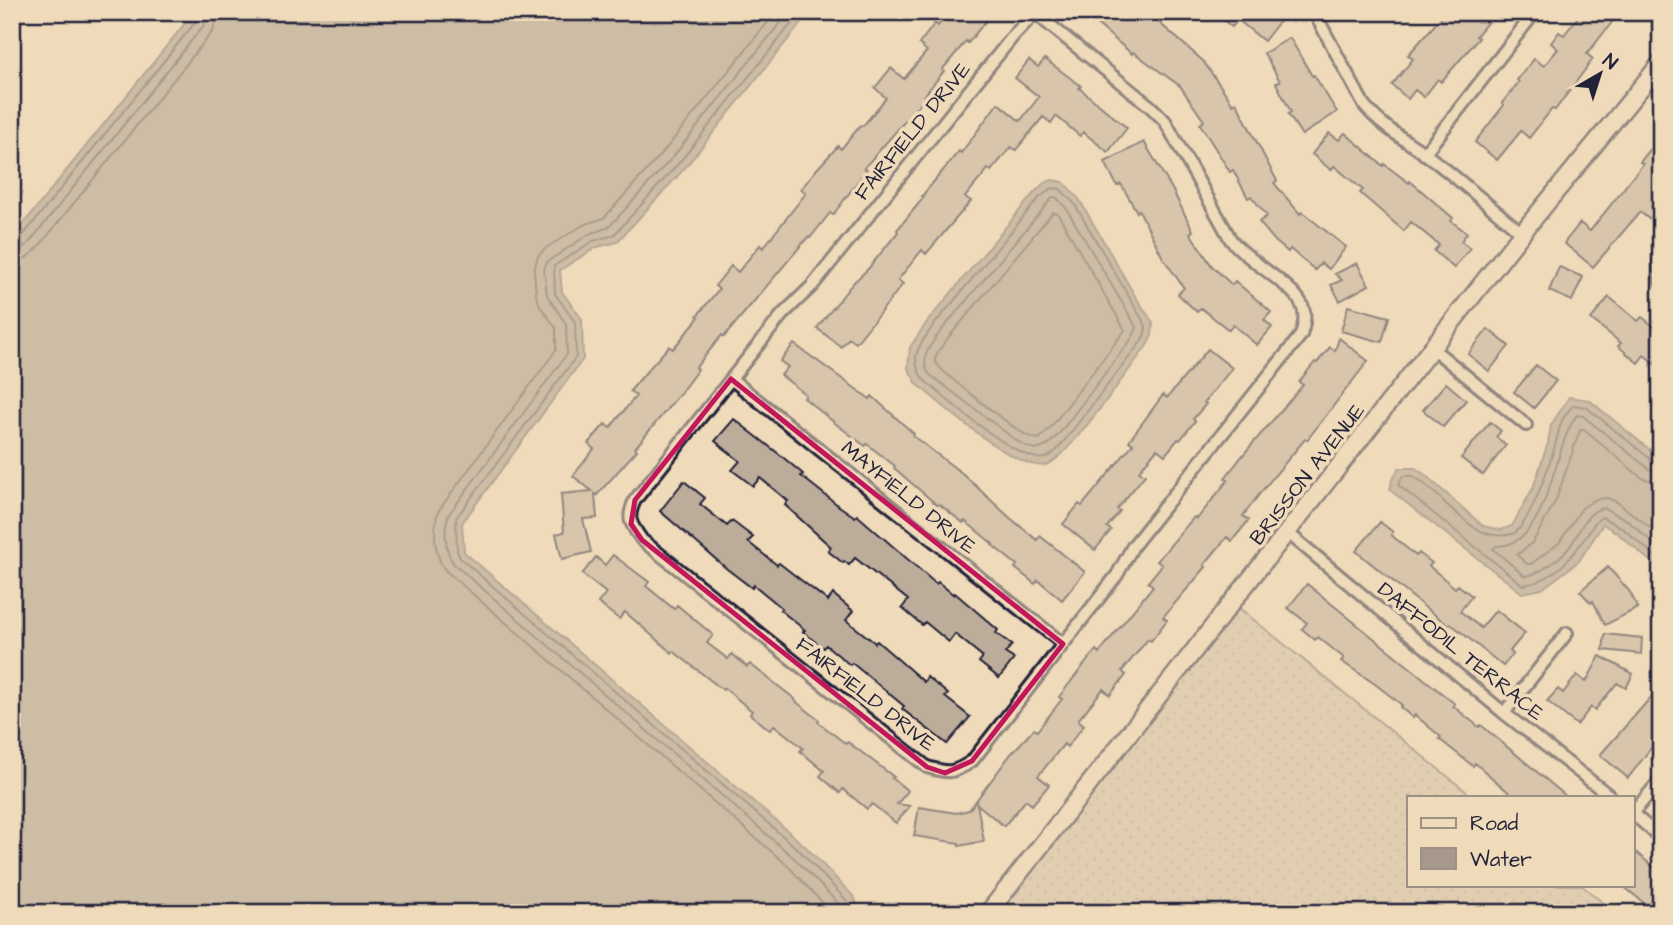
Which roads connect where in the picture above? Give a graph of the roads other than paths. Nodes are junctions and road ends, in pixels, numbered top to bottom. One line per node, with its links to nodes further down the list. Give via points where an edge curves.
1 (1314, 12): 5 (street, via 1364,105 1387,130)
2 (1535, 12): 5 (street)
3 (1035, 13): 10 (street, FAIRFIELD DRIVE); 14 (street, FAIRFIELD DRIVE, via 1165,121 1231,240 1294,293 1303,305 1305,321 1301,335 1133,546 1117,575)
4 (1661, 63): 6 (street, BRISSON AVENUE)
5 (1424, 154): 6 (street)
6 (1522, 233): 9 (street, BRISSON AVENUE)
7 (1661, 258): 8 (street)
8 (1661, 282)
9 (1432, 348): 11 (street); 12 (street, BRISSON AVENUE)
10 (731, 379): 14 (street, MAYFIELD DRIVE); 14 (street, FAIRFIELD DRIVE, via 635,500 631,524 642,540 927,767 945,772 958,771 972,761)
11 (1526, 425)
12 (1288, 533): 15 (street, DAFFODIL TERRACE); 21 (street, BRISSON AVENUE)
13 (1567, 633): 15 (street)
14 (1063, 644)
15 (1504, 713): 17 (street, DAFFODIL TERRACE)
16 (1661, 779): 18 (street)
17 (1610, 796)
18 (1634, 813)
19 (1634, 815): 20 (street)
20 (1661, 838)
21 (988, 913)

